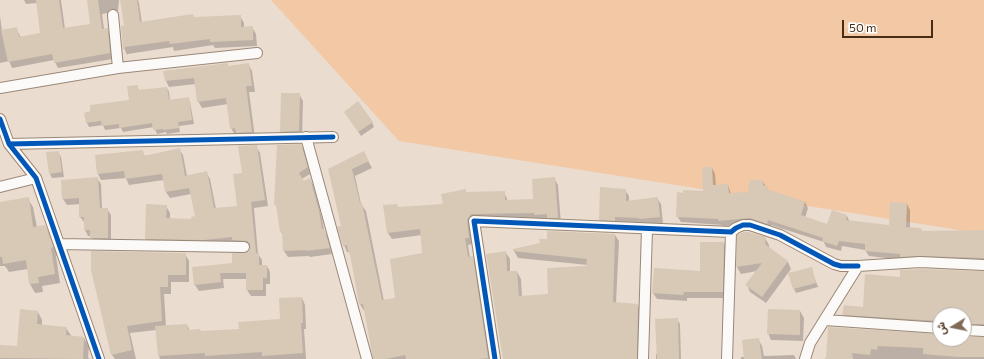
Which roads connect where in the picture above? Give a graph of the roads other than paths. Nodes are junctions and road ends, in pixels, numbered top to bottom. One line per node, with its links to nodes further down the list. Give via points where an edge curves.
1 (113, 14): 3 (street)
2 (257, 53): 3 (street)
3 (118, 68): 4 (street)
4 (0, 88)
5 (0, 119): 8 (street)
6 (306, 137): 7 (street); 8 (street); 22 (street)
7 (333, 137)
8 (9, 144): 9 (street)
9 (36, 178): 10 (street); 13 (street)
10 (0, 187)
11 (647, 229): 12 (street); 23 (street, via 474,221); 24 (street)
12 (731, 232): 16 (street, via 743,225 750,225 780,235 834,264); 25 (street)
13 (59, 244): 14 (street); 21 (street)
14 (244, 247)
15 (984, 265): 16 (street, via 920,262)
16 (858, 266): 17 (street)
17 (825, 320): 18 (street); 26 (street, via 810,342)
18 (932, 327)
19 (972, 330): 20 (street)
20 (984, 331)
21 (99, 359)
22 (367, 359)
23 (495, 359)
24 (643, 359)
25 (727, 359)
26 (805, 359)

